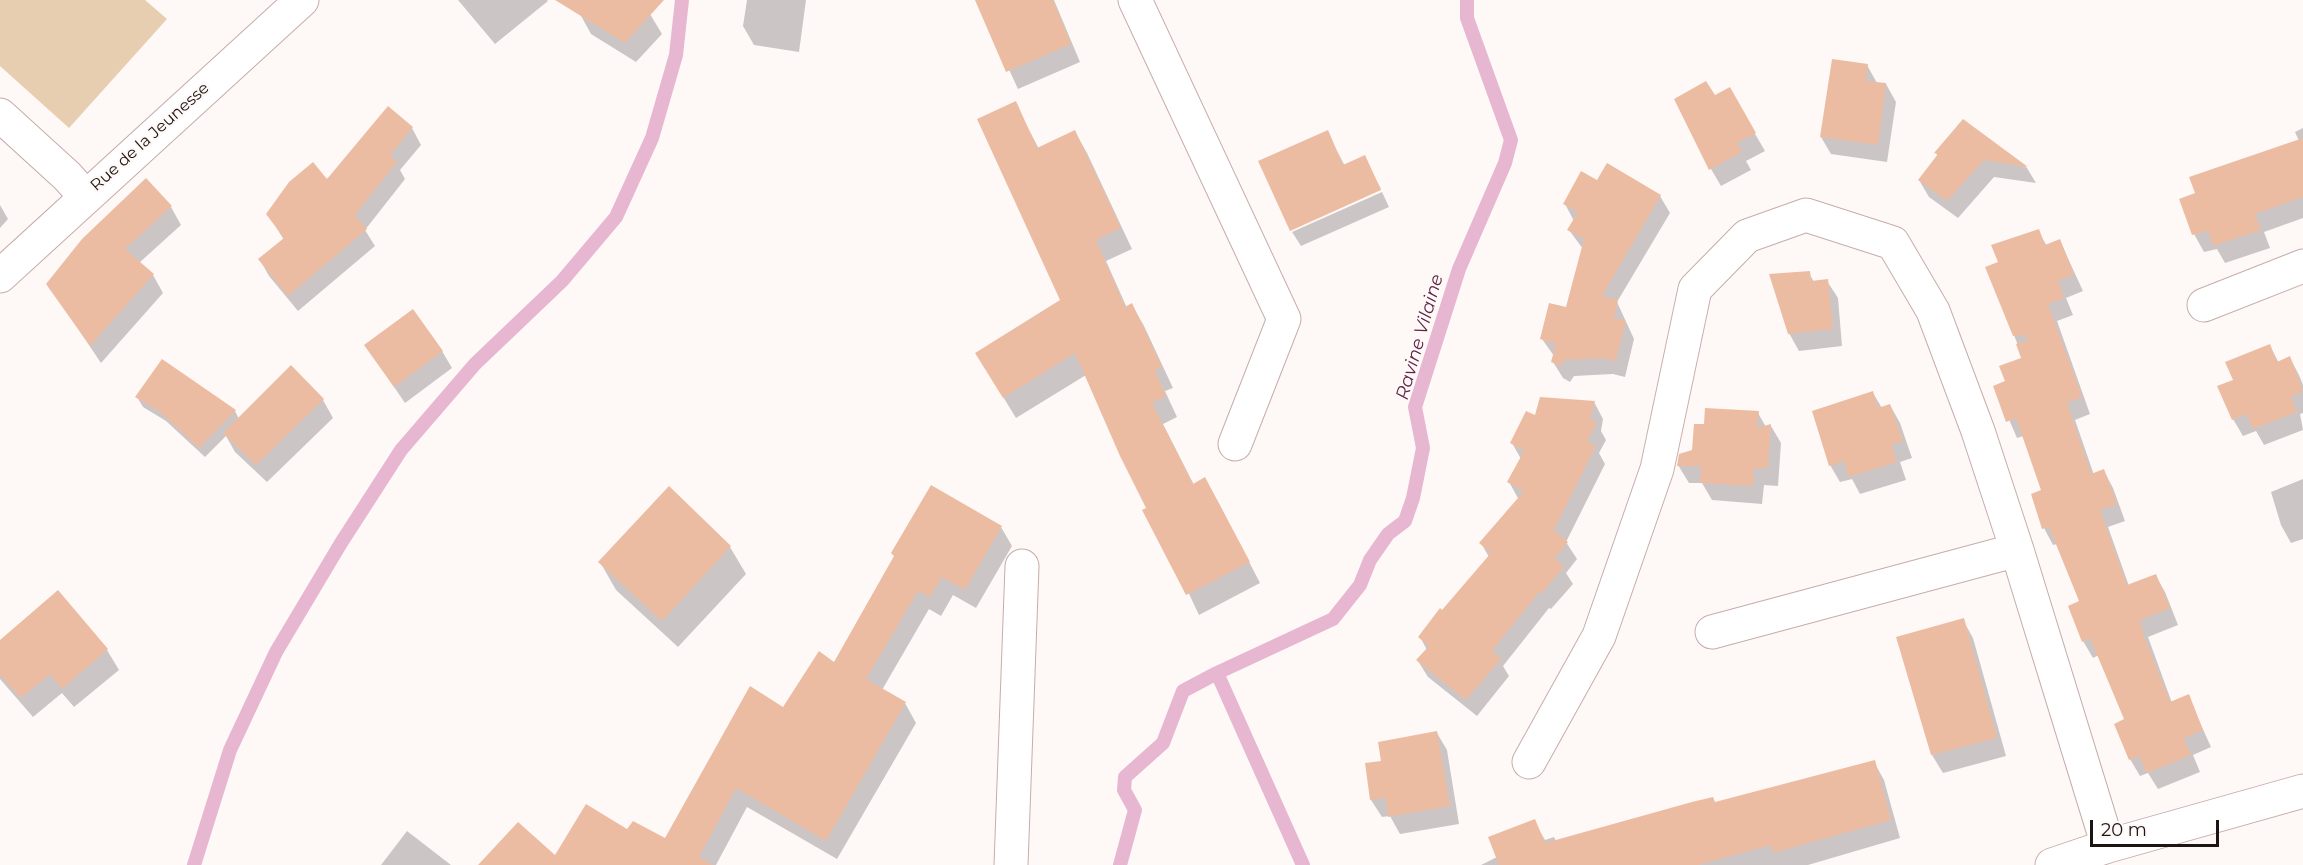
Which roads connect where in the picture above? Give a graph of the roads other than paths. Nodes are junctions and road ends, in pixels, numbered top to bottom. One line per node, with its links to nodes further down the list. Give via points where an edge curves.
1 (1135, 0): 8 (street, via 1284,319)
2 (290, 3): 4 (street, Rue de la Jeunesse)
3 (0, 115): 4 (street)
4 (86, 196): 6 (street, Rue de la Jeunesse)
5 (2303, 266): 7 (street)
6 (0, 276)
7 (2204, 305)
8 (1235, 444)
9 (2017, 550): 11 (street); 12 (street, via 1934,311 1893,243 1806,215 1747,236 1695,290 1656,469 1599,636); 14 (street)
10 (1022, 566): 15 (street)
11 (1712, 632)
12 (1529, 762)
13 (2303, 791): 14 (street)
14 (2108, 846): 16 (street)
15 (1011, 865)
16 (2052, 865)

